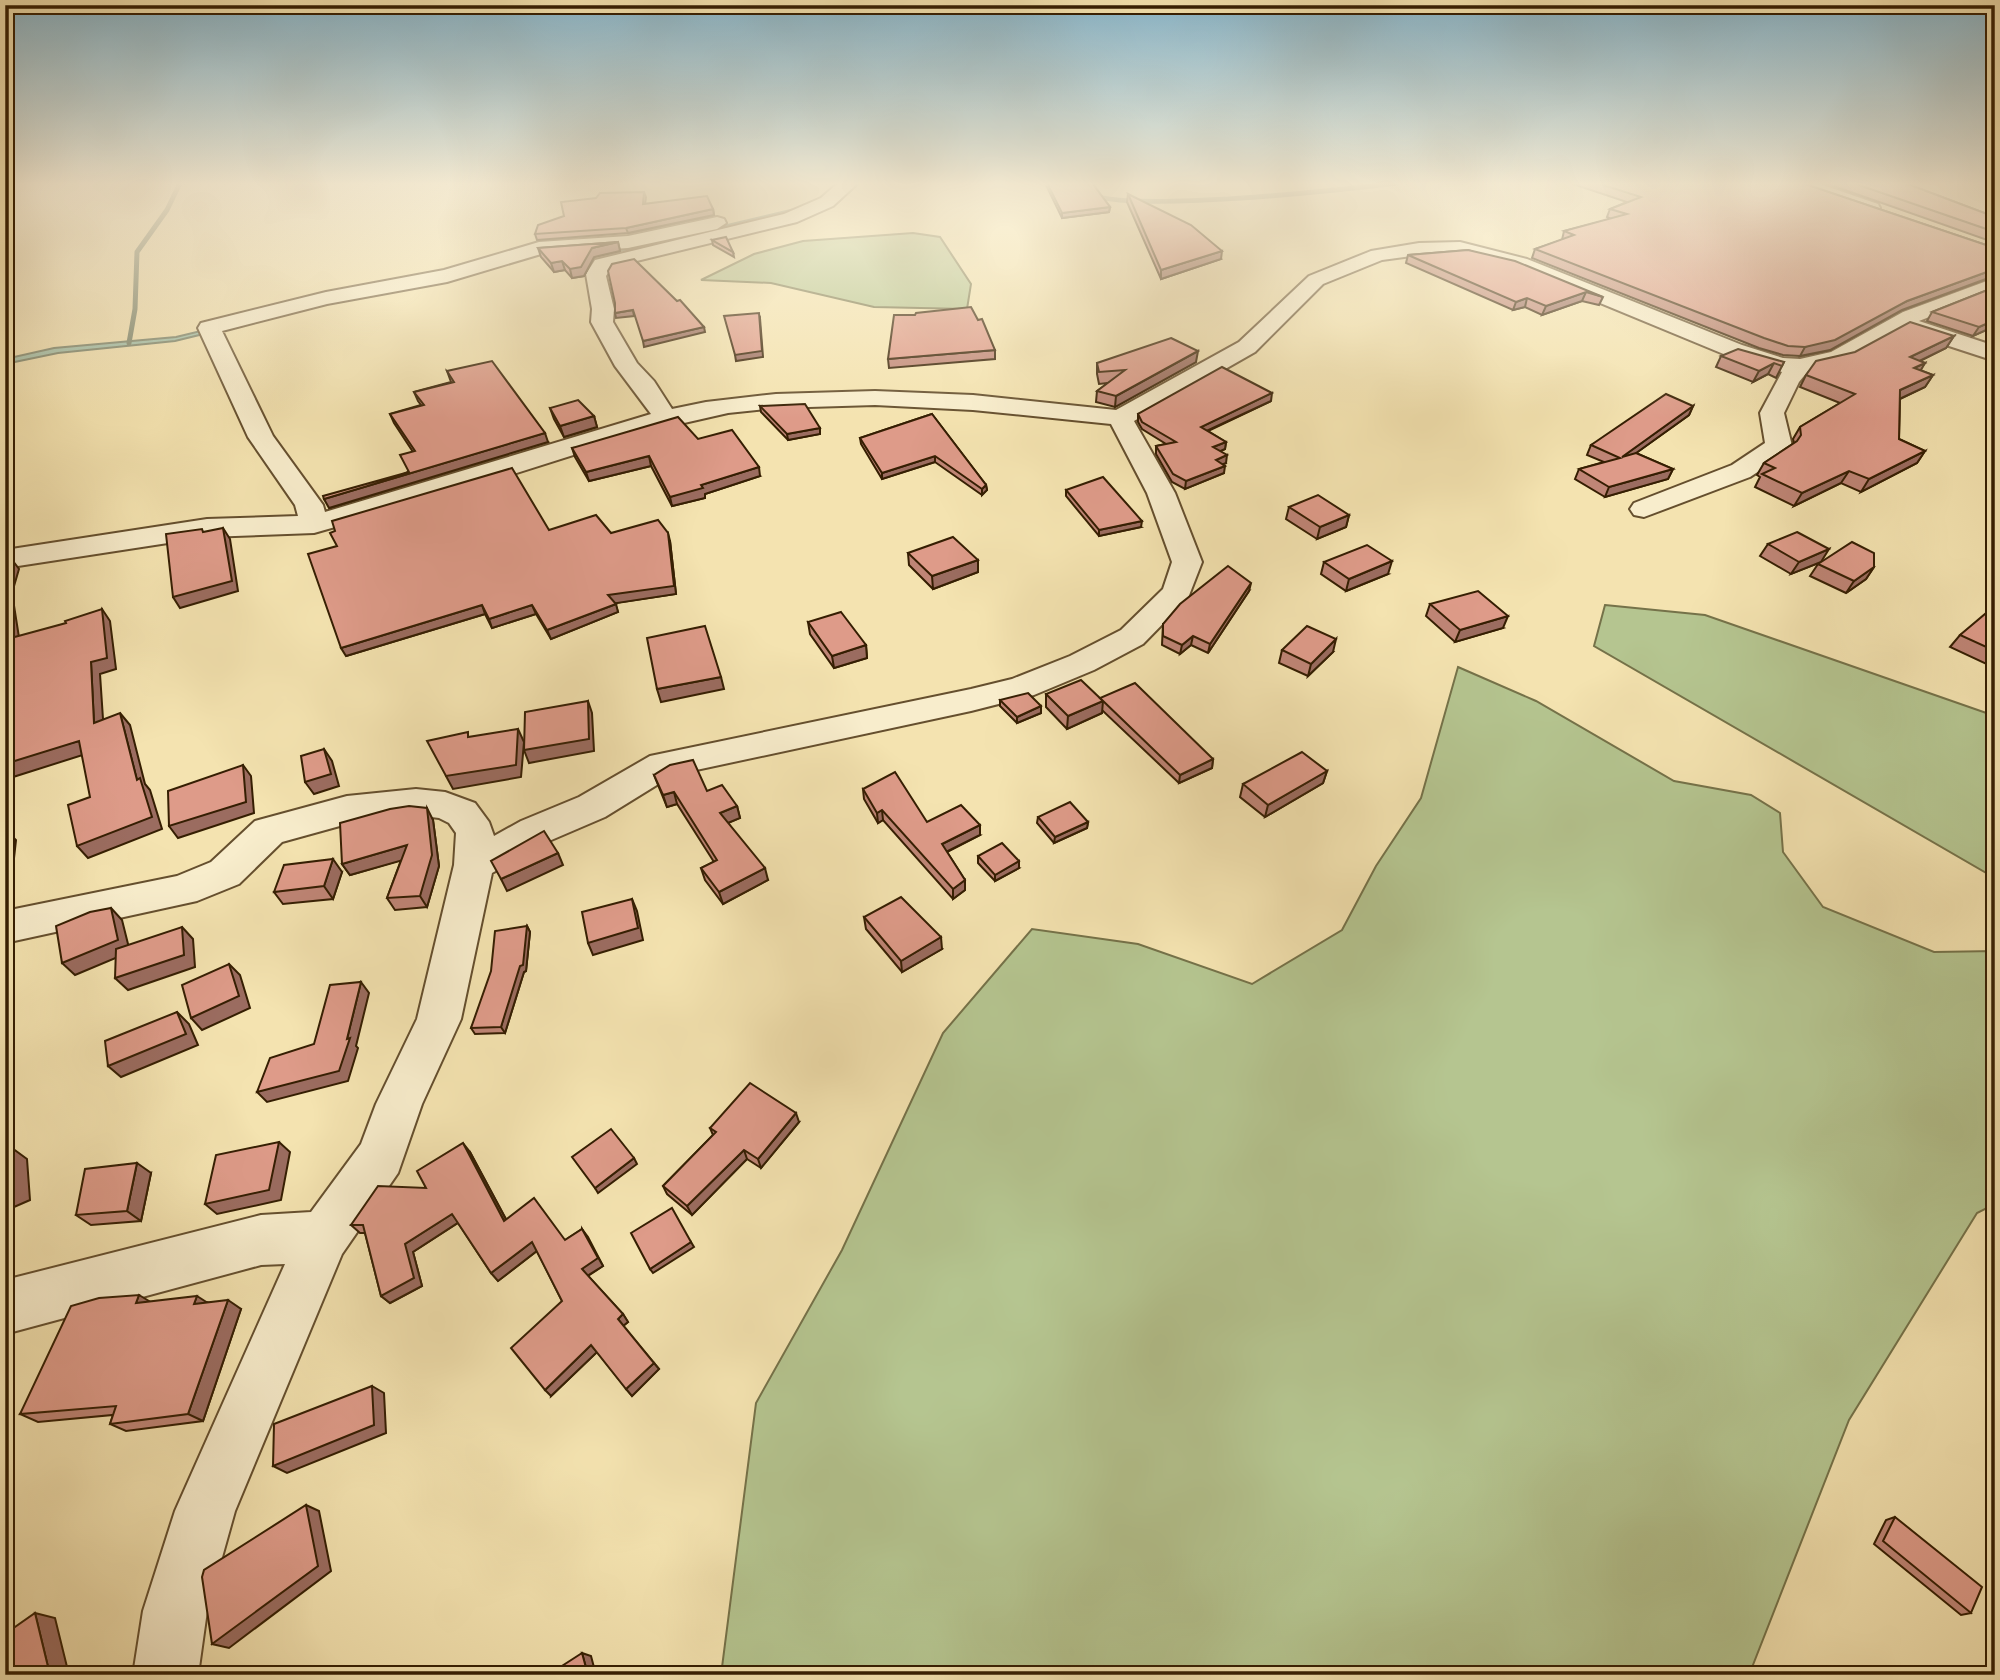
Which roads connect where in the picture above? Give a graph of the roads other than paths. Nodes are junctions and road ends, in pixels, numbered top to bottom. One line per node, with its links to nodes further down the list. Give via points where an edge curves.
1 (489, 261): 12 (street, via 447,276 326,298 213,335 261,437 309,505)
2 (604, 261): 9 (street, via 596,274 605,307 602,322 627,366)
3 (1362, 261): 10 (street, via 1316,280 1247,347)
4 (1514, 261): 8 (street, via 1734,351)
5 (1995, 284): 6 (street)
6 (1902, 323): 7 (street); 8 (street, via 1839,357)
7 (1995, 354)
8 (1800, 366): 11 (street, via 1772,413 1779,446 1741,471)
9 (666, 418): 10 (street, via 728,406 875,398 974,401); 12 (street, via 407,500)
10 (1120, 418): 14 (street, via 1161,494 1187,562 1177,592 1132,637 1022,687 971,701 663,765 592,807 535,831)
11 (1644, 509)
12 (314, 524): 13 (street, via 207,528)
13 (5, 559)
14 (474, 865): 15 (street, via 475,832 462,813 453,809 416,802 348,810 269,831 225,873 183,890); 16 (street, via 439,1019 399,1104 381,1157)
15 (5, 927)
16 (324, 1236): 17 (street, via 261,1240); 18 (street, via 205,1511 175,1611)
17 (5, 1307)
18 (166, 1675)

